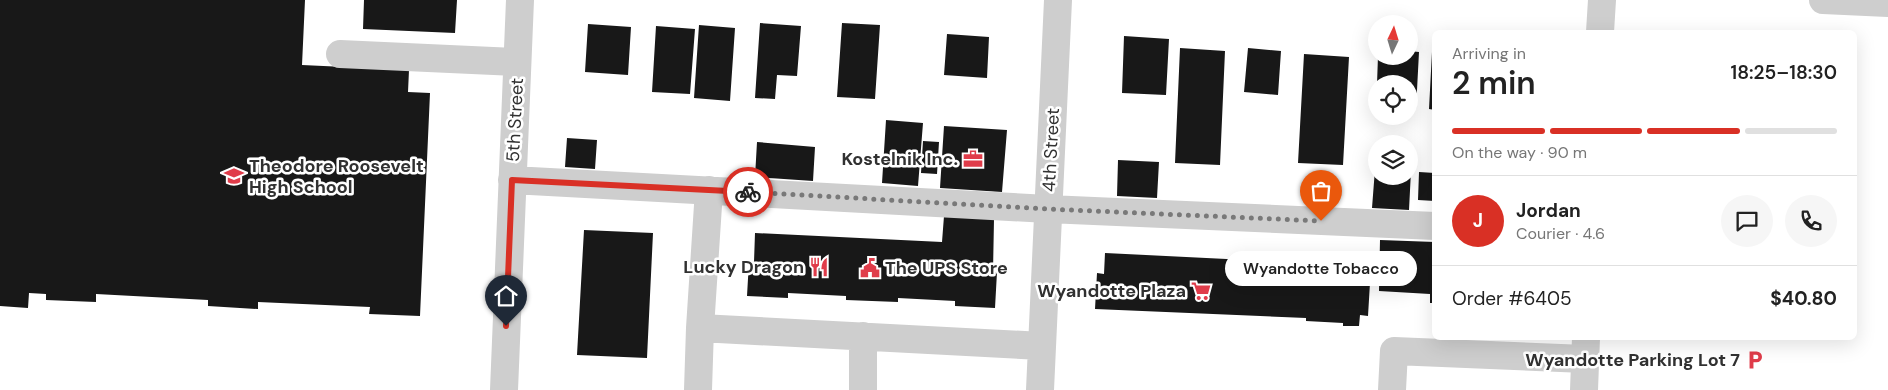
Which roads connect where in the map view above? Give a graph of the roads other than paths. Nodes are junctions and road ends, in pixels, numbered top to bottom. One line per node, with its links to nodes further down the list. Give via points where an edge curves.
1 (520, 0): 8 (street, 5th Street)
2 (1058, 0): 11 (street, 4th Street)
3 (1602, 0): 6 (street)
4 (1823, 0): 5 (street)
5 (1888, 3)
6 (1600, 30)
7 (340, 54): 8 (street)
8 (517, 62): 9 (street, 5th Street)
9 (512, 180): 10 (street); 17 (street, 5th Street)
10 (709, 190): 11 (street); 13 (street)
11 (1048, 209): 12 (street); 15 (street, 4th Street)
12 (1432, 226)
13 (700, 328): 14 (street); 18 (street)
14 (863, 336): 15 (street); 19 (street)
15 (1042, 346): 20 (street, 4th Street)
16 (1586, 348): 21 (street, via 1394,351); 22 (street)
17 (504, 390)
18 (698, 390)
19 (863, 390)
20 (1040, 390)
21 (1392, 390)
22 (1584, 390)

